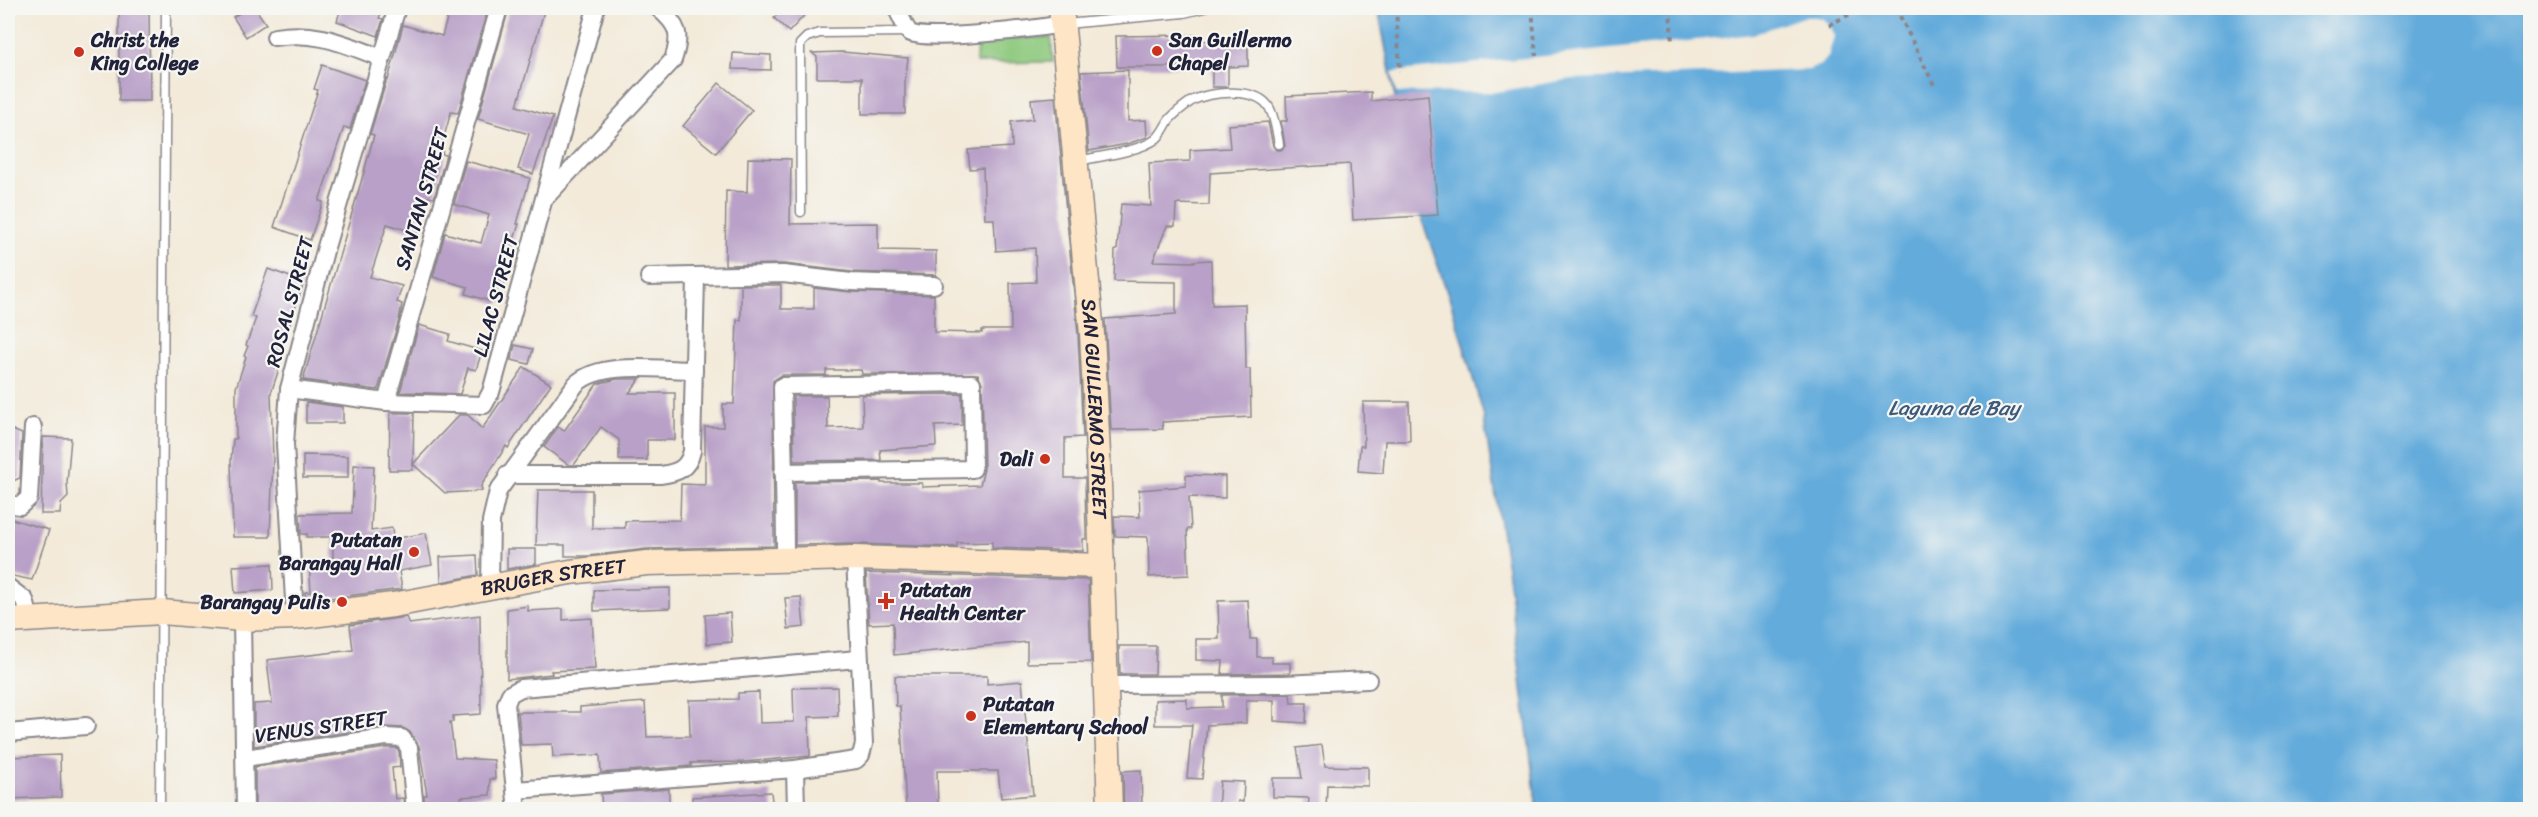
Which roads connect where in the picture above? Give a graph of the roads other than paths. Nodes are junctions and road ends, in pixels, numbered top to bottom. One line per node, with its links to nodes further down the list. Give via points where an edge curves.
1 (166, 8): 31 (lane)
2 (397, 8): 11 (street, ROSAL STREET)
3 (499, 8): 21 (street, SANTAN STREET)
4 (596, 8): 14 (street, LILAC STREET)
5 (658, 8): 14 (street, via 678,31 673,60)
6 (896, 8): 9 (street)
7 (1204, 8): 8 (lane, via 1184,13)
8 (1062, 16): 9 (street, via 933,37); 13 (street, SAN GUILLERMO STREET)
9 (910, 32): 15 (lane, via 820,33 800,44)
10 (275, 37): 11 (street, via 324,37)
11 (382, 58): 20 (street, ROSAL STREET)
12 (1280, 144): 13 (lane, via 1270,108 1264,101 1225,91 1190,102 1150,142)
13 (1077, 161): 28 (street, SAN GUILLERMO STREET, via 1092,334)
14 (544, 199): 21 (street, LILAC STREET, via 488,400 477,406)
15 (801, 212)
16 (649, 277): 17 (street)
17 (696, 277): 18 (street, via 783,274 834,281); 19 (street)
18 (934, 285)
19 (694, 370): 24 (street, via 602,370 582,378); 24 (street, via 692,451 685,467 675,473)
20 (289, 389): 21 (street, LILAC STREET); 32 (street, ROSAL STREET, via 285,444)
21 (386, 402)
22 (33, 427): 25 (street, via 29,498 20,506)
23 (783, 472): 23 (street, via 973,469 972,383 782,386); 26 (street)
24 (507, 475): 29 (street, via 498,491 491,521)
25 (8, 504)
26 (784, 558): 27 (street, BRUGER STREET); 29 (street, BRUGER STREET, via 648,563)
27 (855, 558): 28 (street, BRUGER STREET); 35 (street)
28 (1102, 566): 37 (street, SAN GUILLERMO STREET)
29 (490, 585): 32 (street, BRUGER STREET, via 393,605)
30 (8, 587): 33 (street, via 25,600)
31 (162, 612): 33 (street, BRUGER STREET); 34 (street, BRUGER STREET); 43 (lane)
32 (295, 617): 34 (street, BRUGER STREET)
33 (19, 620)
34 (242, 620): 40 (street)
35 (858, 659): 41 (street, via 864,744 861,756 849,762); 42 (street, via 521,688 510,694 506,704)
36 (1368, 680): 37 (street)
37 (1107, 685): 48 (street, SAN GUILLERMO STREET)
38 (86, 726): 39 (street)
39 (8, 733)
40 (245, 758): 44 (street); 45 (street, VENUS STREET, via 386,737 402,738 409,748)
41 (795, 769): 42 (street); 47 (street)
42 (515, 790): 46 (street)
43 (160, 810)
44 (245, 810)
45 (415, 810)
46 (517, 810)
47 (796, 810)
48 (1110, 810)

